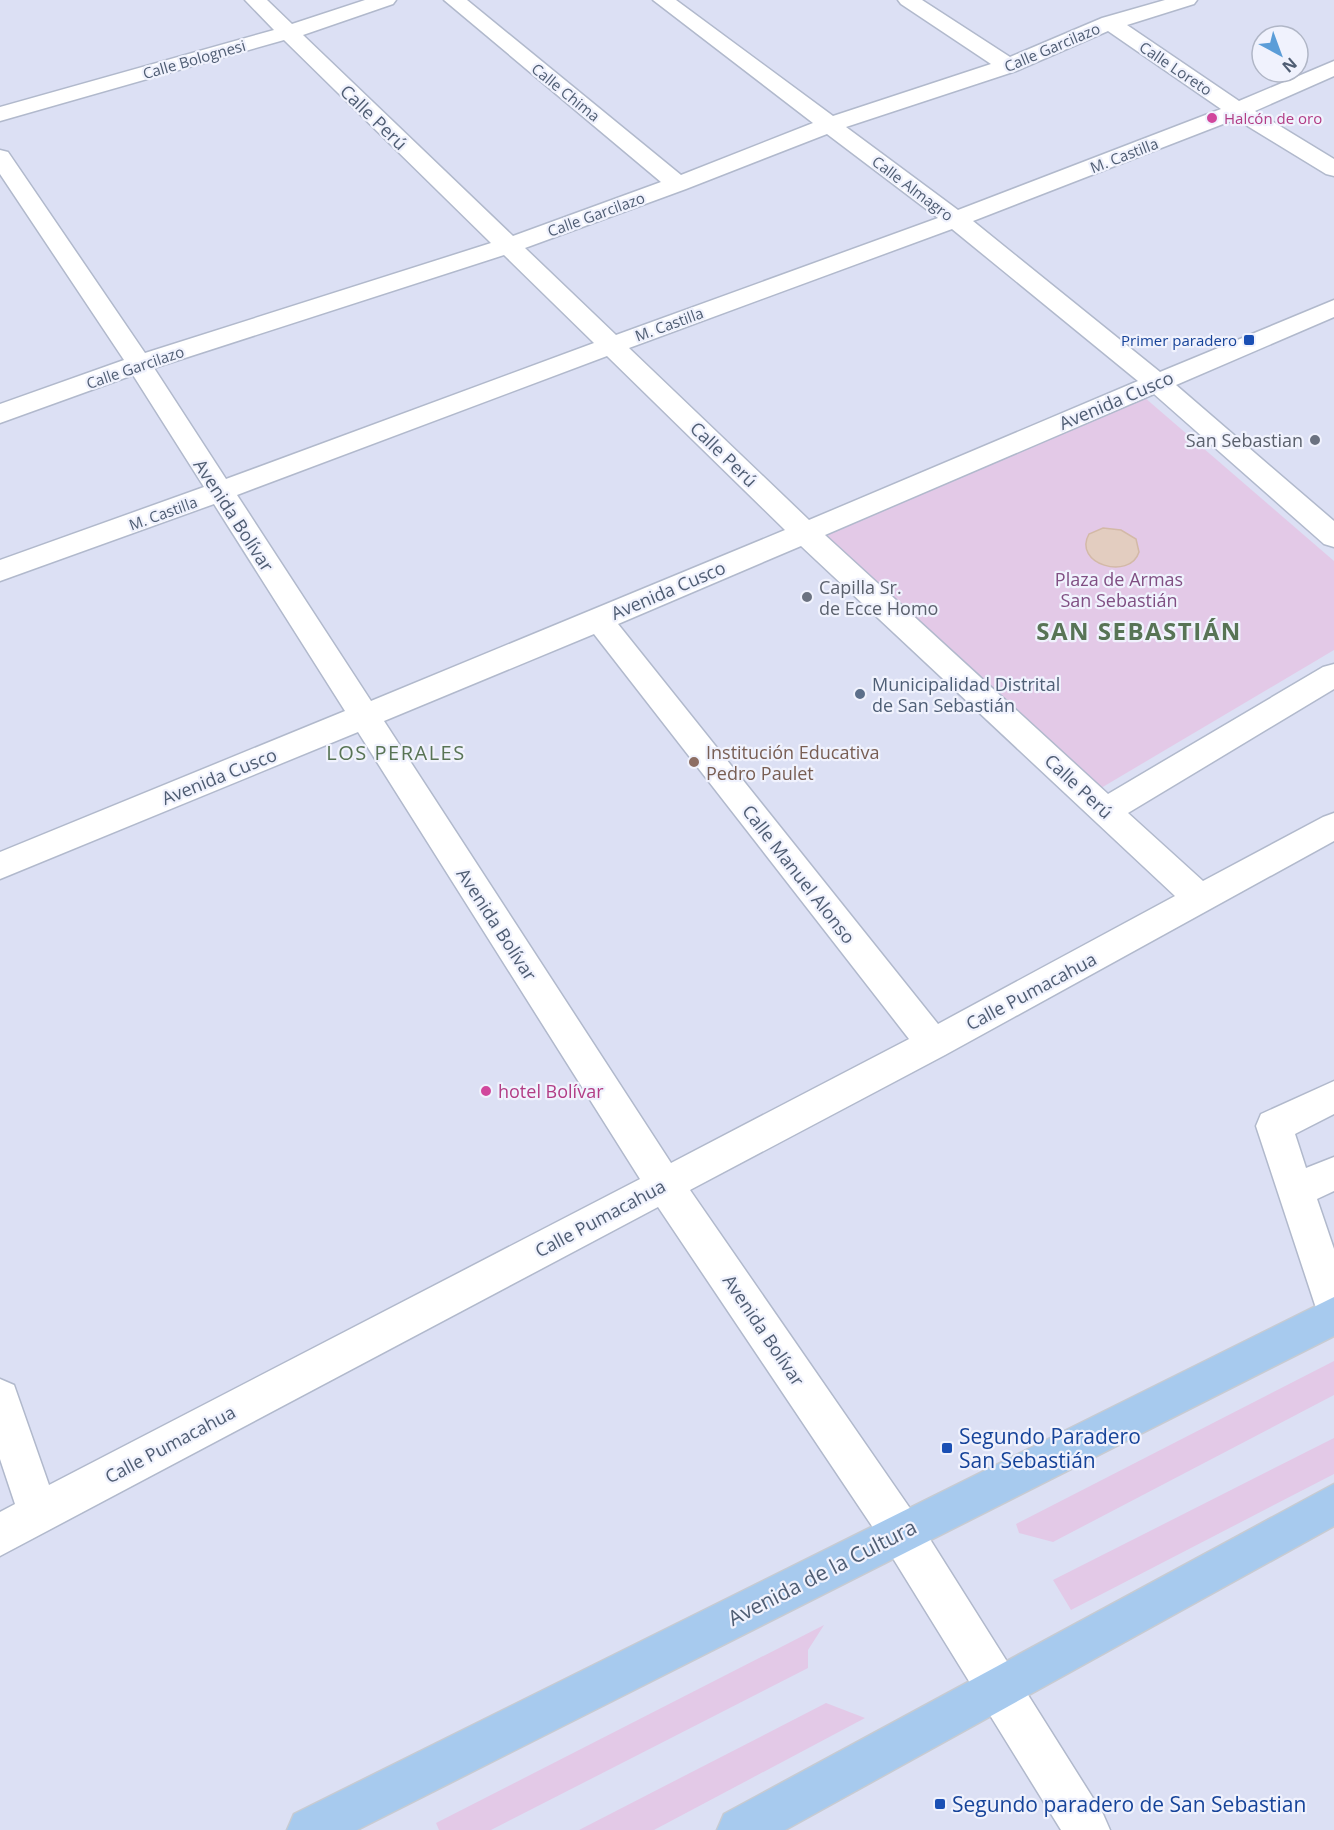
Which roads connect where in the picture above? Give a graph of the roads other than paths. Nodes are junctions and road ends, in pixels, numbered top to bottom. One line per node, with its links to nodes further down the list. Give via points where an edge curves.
1 (255, 0): 8 (street, Calle Perú)
2 (386, 0): 8 (street, Calle Bolognesi)
3 (454, 0): 16 (street, Calle Chima)
4 (663, 0): 13 (street, Calle Almagro)
5 (908, 0): 9 (street)
6 (1187, 0): 7 (street, Calle Garcilazo)
7 (1110, 23): 9 (street, Calle Garcilazo); 11 (street, Calle Loreto)
8 (287, 33): 12 (street, Calle Bolognesi); 18 (street, Calle Perú)
9 (1008, 66): 13 (street, Calle Garcilazo)
10 (1334, 68): 11 (street, M. Castilla)
11 (1239, 111): 15 (street, Calle Loreto); 17 (street, M. Castilla)
12 (0, 114)
13 (829, 125): 16 (street, Calle Garcilazo); 17 (street, Calle Almagro)
14 (0, 157): 21 (street, Avenida Bolívar)
15 (1334, 169)
16 (678, 184): 18 (street, Calle Garcilazo)
17 (955, 219): 20 (street, M. Castilla); 22 (street, Calle Almagro)
18 (507, 246): 20 (street, Calle Perú); 21 (street, Calle Garcilazo)
19 (1334, 308): 22 (street, Avenida Cusco)
20 (611, 345): 24 (street, M. Castilla); 25 (street, Calle Perú)
21 (139, 364): 23 (street, Calle Garcilazo); 24 (street, Avenida Bolívar)
22 (1157, 383): 25 (street, Avenida Cusco); 26 (street, Calle Almagro)
23 (0, 414)
24 (219, 493): 27 (street, M. Castilla); 30 (street, Avenida Bolívar)
25 (804, 532): 28 (street, Avenida Cusco); 31 (street, Calle Perú)
26 (1334, 537)
27 (0, 571)
28 (599, 620): 30 (street, Avenida Cusco); 35 (street, Calle Manuel Alonso)
29 (1327, 688): 31 (street)
30 (364, 716): 33 (street, Avenida Cusco); 38 (street, Avenida Bolívar)
31 (1106, 811): 34 (street, Calle Perú)
32 (1334, 826): 34 (street, Calle Pumacahua)
33 (0, 866)
34 (1201, 900): 35 (street, Calle Pumacahua)
35 (933, 1044): 38 (street, Calle Pumacahua)
36 (1334, 1097): 39 (street, via 1274,1126)
37 (1333, 1173): 39 (street)
38 (664, 1184): 44 (street, Calle Pumacahua); 45 (street, Avenida Bolívar)
39 (1296, 1191): 40 (street)
40 (1334, 1305)
41 (1334, 1316): 45 (highway, Avenida de la Cultura)
42 (0, 1399): 44 (street)
43 (1334, 1504): 47 (highway)
44 (38, 1513): 46 (street, Calle Pumacahua)
45 (901, 1532): 47 (street, Avenida Bolívar); 48 (highway, Avenida de la Cultura)
46 (0, 1535)
47 (998, 1687): 49 (highway); 50 (street, Avenida Bolívar)
48 (334, 1824)
49 (741, 1830)
50 (1087, 1830)

